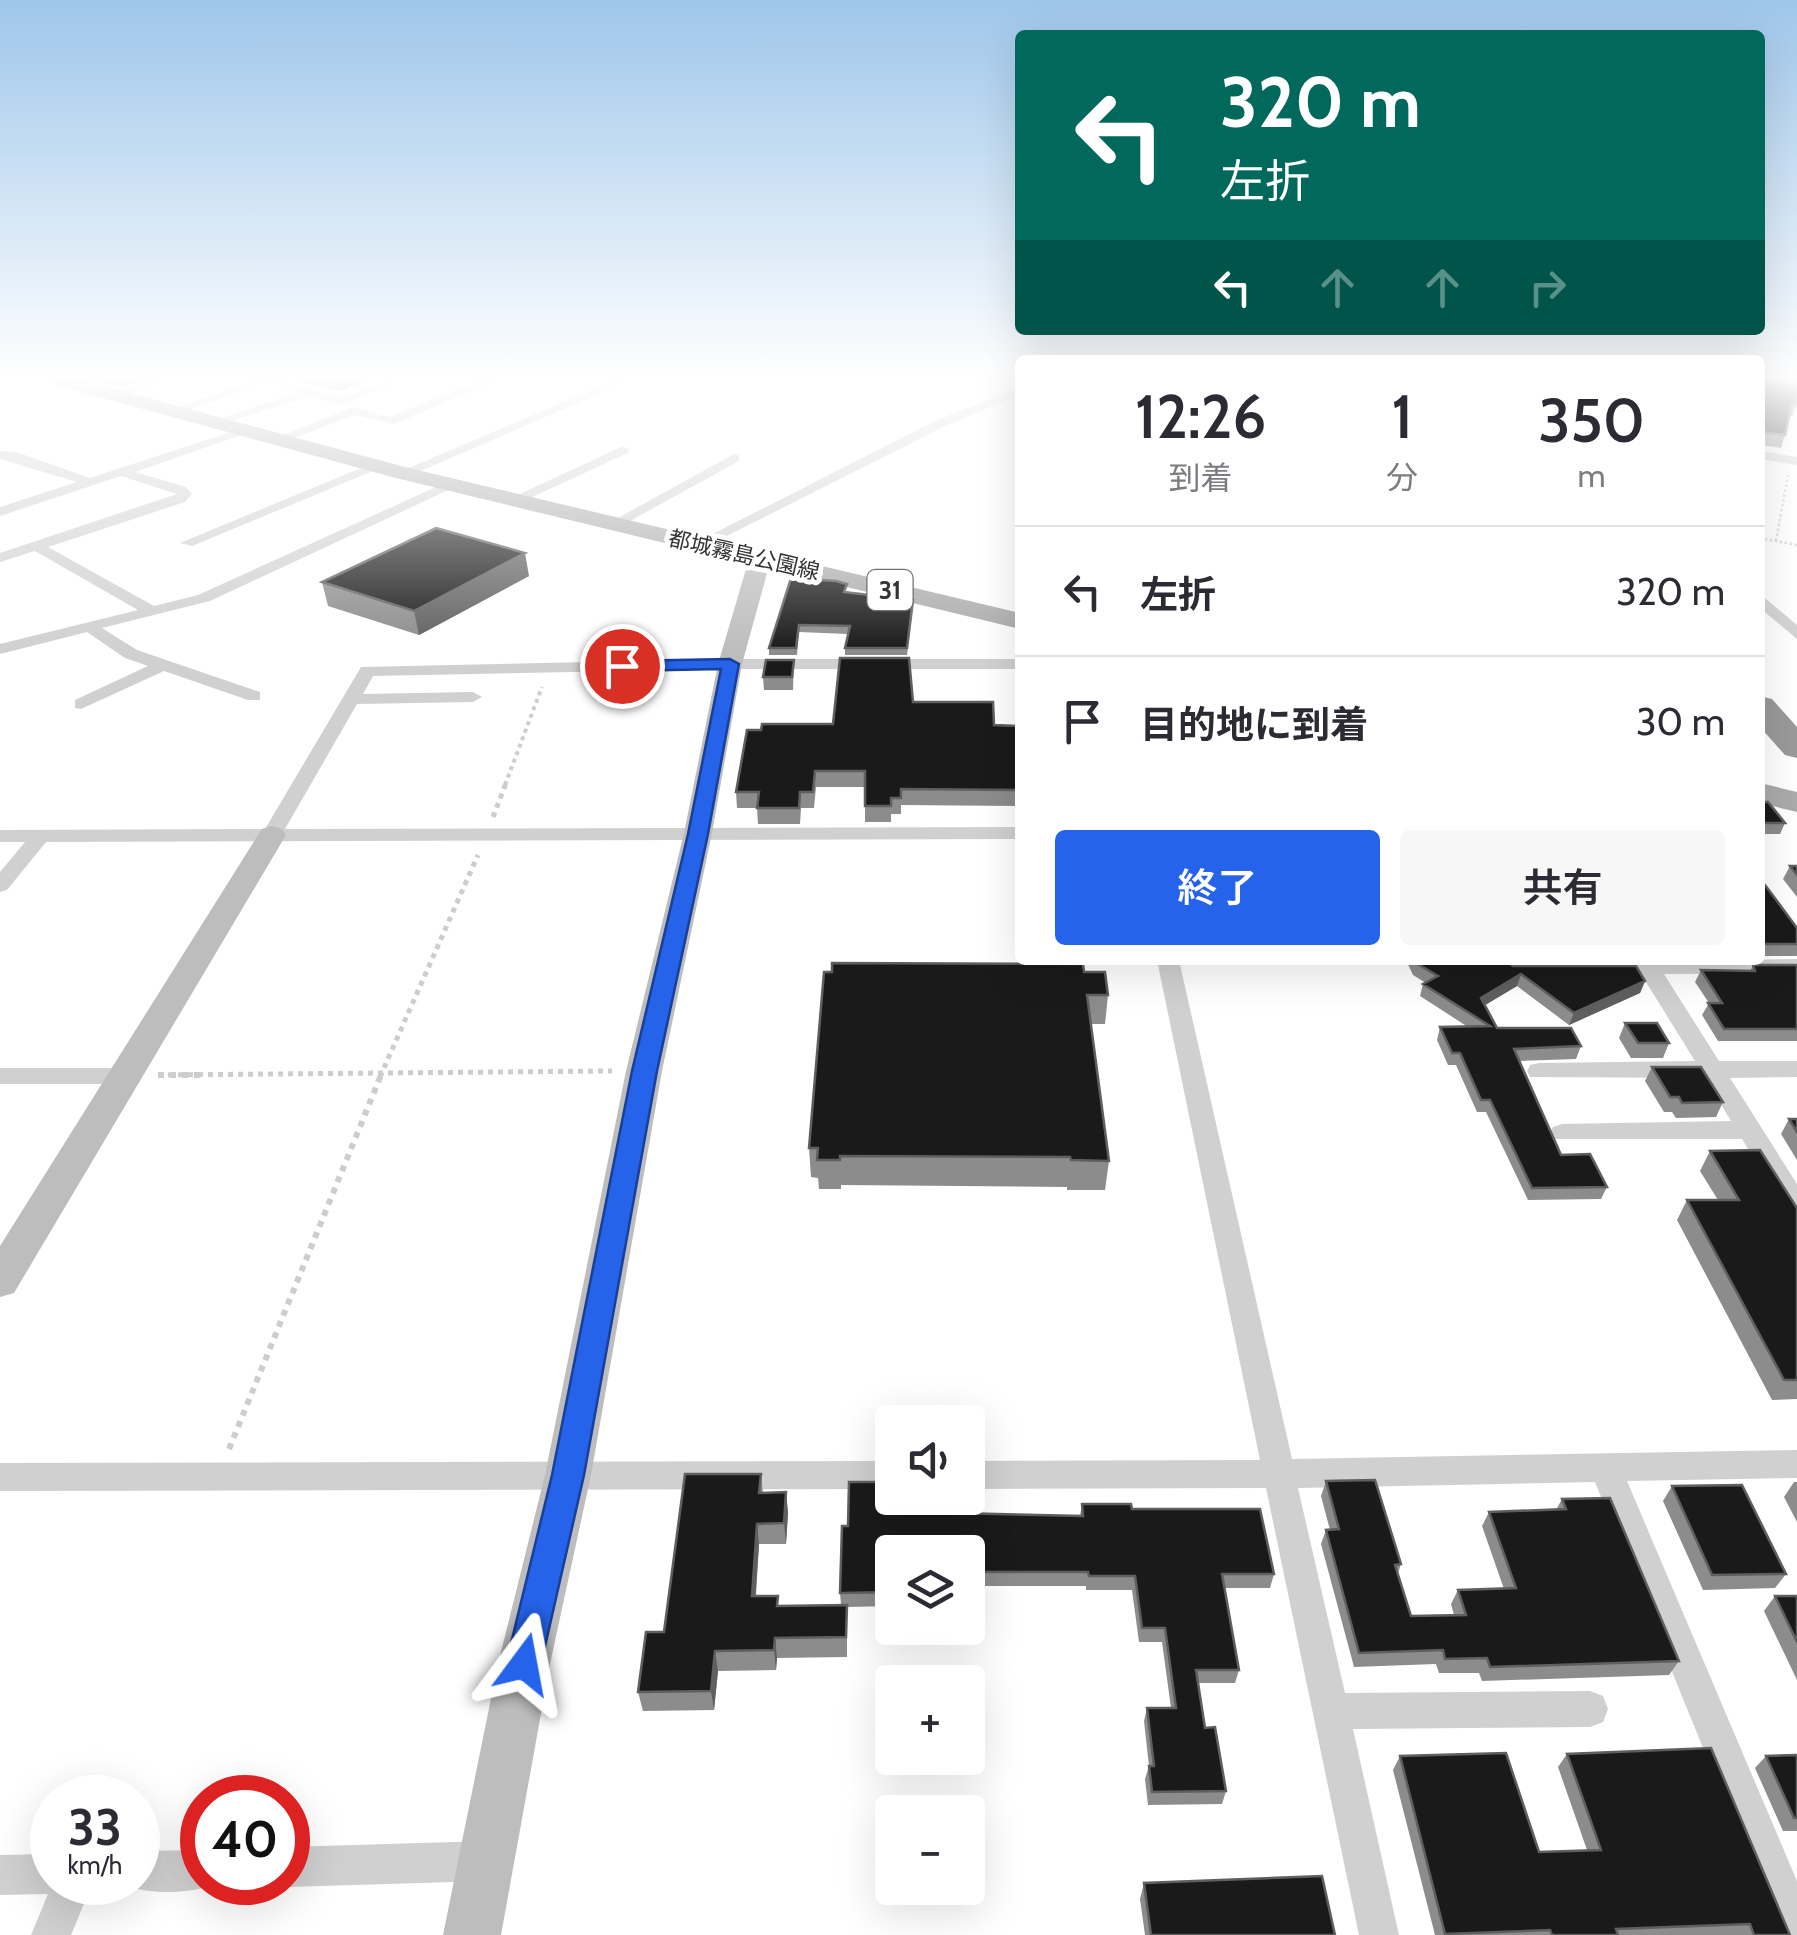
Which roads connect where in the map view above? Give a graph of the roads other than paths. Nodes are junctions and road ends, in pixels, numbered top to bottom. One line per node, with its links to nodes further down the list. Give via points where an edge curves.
1 (58, 471): 10 (street)
2 (365, 471): 15 (street)
3 (398, 471): 9 (main road, 都城霧島公園線 / 31)
4 (408, 471): 9 (street)
5 (577, 471): 12 (street)
6 (710, 471): 14 (street)
7 (844, 471): 16 (street)
8 (121, 472): 10 (street); 17 (street, via 185,494)
9 (404, 473): 11 (main road, 都城霧島公園線 / 31)
10 (90, 482): 13 (street)
11 (452, 485): 12 (main road, 都城霧島公園線 / 31); 21 (street, via 232,588)
12 (514, 500): 14 (main road, 都城霧島公園線 / 31)
13 (3, 509)
14 (614, 524): 16 (main road, 都城霧島公園線 / 31)
15 (187, 543)
16 (698, 544): 19 (main road, 都城霧島公園線 / 31)
17 (38, 547): 18 (street); 21 (street)
18 (0, 558)
19 (760, 559): 22 (main road, 都城霧島公園線 / 31); 26 (street)
20 (1765, 604): 24 (street)
21 (153, 612): 23 (street)
22 (1015, 620)
23 (90, 628): 25 (street); 28 (street)
24 (1797, 634)
25 (0, 650)
26 (730, 664): 27 (street); 31 (street, via 367,671); 38 (street)
27 (1015, 664)
28 (163, 665): 29 (street); 32 (street)
29 (254, 696)
30 (473, 697): 31 (street)
31 (351, 699): 39 (street)
32 (81, 704)
33 (1765, 712): 34 (highway)
34 (1797, 748)
35 (1765, 795): 36 (main road)
36 (1797, 802)
37 (1015, 833): 38 (street)
38 (698, 834): 39 (street); 61 (street, via 644,1071)
39 (272, 835): 41 (street); 53 (street)
40 (0, 836): 41 (street)
41 (40, 836): 42 (street)
42 (0, 886)
43 (1169, 965): 60 (street)
44 (1627, 965): 48 (street)
45 (1647, 965): 49 (street)
46 (1747, 965): 47 (street)
47 (1797, 966)
48 (1608, 967)
49 (1712, 1069): 50 (street); 51 (street); 54 (street)
50 (1797, 1069)
51 (1539, 1071)
52 (0, 1076): 53 (street)
53 (124, 1076): 57 (street)
54 (1750, 1130): 55 (street); 56 (street)
55 (1562, 1133)
56 (1797, 1206)
57 (0, 1281)
58 (1797, 1464): 59 (street)
59 (1604, 1466): 60 (street); 72 (street)
60 (1277, 1474): 63 (street); 66 (street)
61 (568, 1475): 62 (street); 64 (street); 67 (street)
62 (875, 1475)
63 (985, 1475)
64 (0, 1478)
65 (1590, 1709): 66 (street)
66 (1330, 1711): 75 (street)
67 (486, 1861): 68 (street); 74 (street)
68 (310, 1866)
69 (30, 1875): 70 (street)
70 (0, 1876)
71 (63, 1905): 73 (street)
72 (1797, 1929)
73 (51, 1935)
74 (472, 1935)
75 (1379, 1935)

